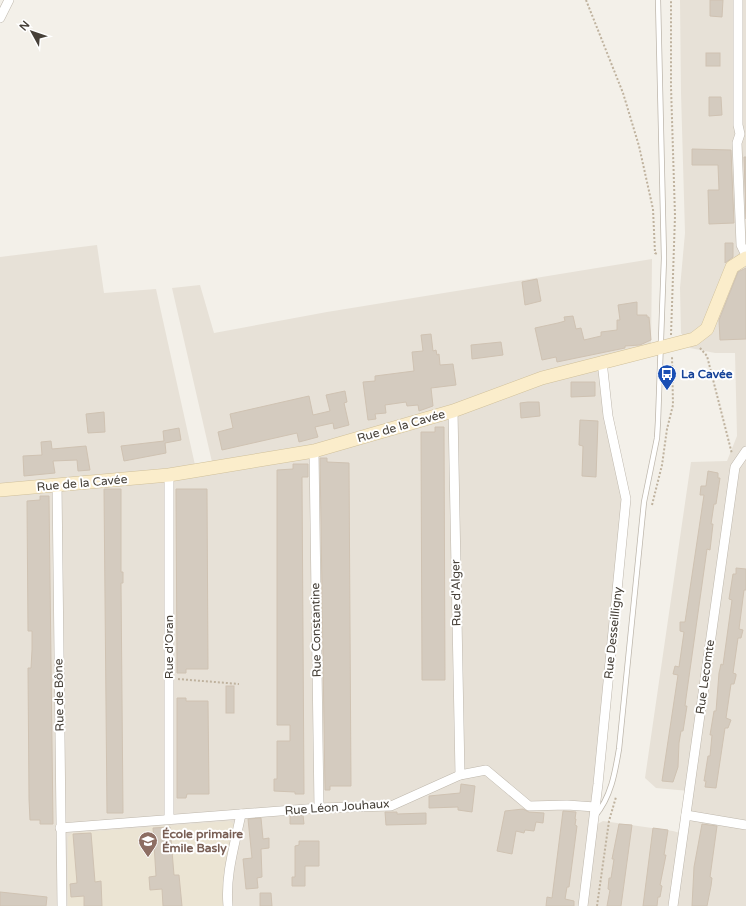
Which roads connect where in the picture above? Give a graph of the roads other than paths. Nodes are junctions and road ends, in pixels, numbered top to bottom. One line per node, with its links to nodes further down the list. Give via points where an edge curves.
1 (9, 0): 4 (street)
2 (658, 0): 8 (lane, via 664,258)
3 (738, 0): 5 (street)
4 (0, 18)
5 (741, 40): 6 (street, via 738,125)
6 (743, 134): 7 (street, via 737,143 741,245)
7 (746, 256): 8 (street, Rue de la Cavée, via 732,267 707,329 694,339)
8 (661, 346): 9 (street, Rue de la Cavée); 21 (lane, via 657,438 644,502 619,749 611,786 603,806)
9 (602, 361): 10 (street, Rue de la Cavée, via 542,378); 17 (street, Rue Desseilligny, via 608,416 626,499)
10 (453, 412): 11 (street, Rue de la Cavée); 16 (street, Rue d'Alger)
11 (314, 451): 13 (street, Rue de la Cavée); 18 (street, Rue Constantine)
12 (746, 451): 20 (street, Rue Lecomte, via 735,467)
13 (169, 475): 14 (street, Rue de la Cavée); 22 (street, Rue d'Oran)
14 (57, 484): 15 (street, Rue de la Cavée); 24 (street, Rue de Bône)
15 (0, 490)
16 (460, 775): 17 (street, Rue Léon Jouhaux, via 486,770 528,806); 18 (street, Rue Léon Jouhaux, via 390,806)
17 (595, 807): 21 (street, Rue Desseilligny)
18 (319, 808): 19 (street, Rue Léon Jouhaux)
19 (241, 814): 22 (street, Rue Léon Jouhaux); 26 (street, via 226,890)
20 (686, 815): 23 (street); 28 (street, Rue Lecomte)
21 (594, 818): 27 (street, Rue Desseilligny)
22 (169, 820): 24 (street, Rue Léon Jouhaux)
23 (746, 825)
24 (60, 828): 25 (street, Rue de Bône)
25 (62, 906)
26 (228, 906)
27 (583, 906)
28 (673, 906)

